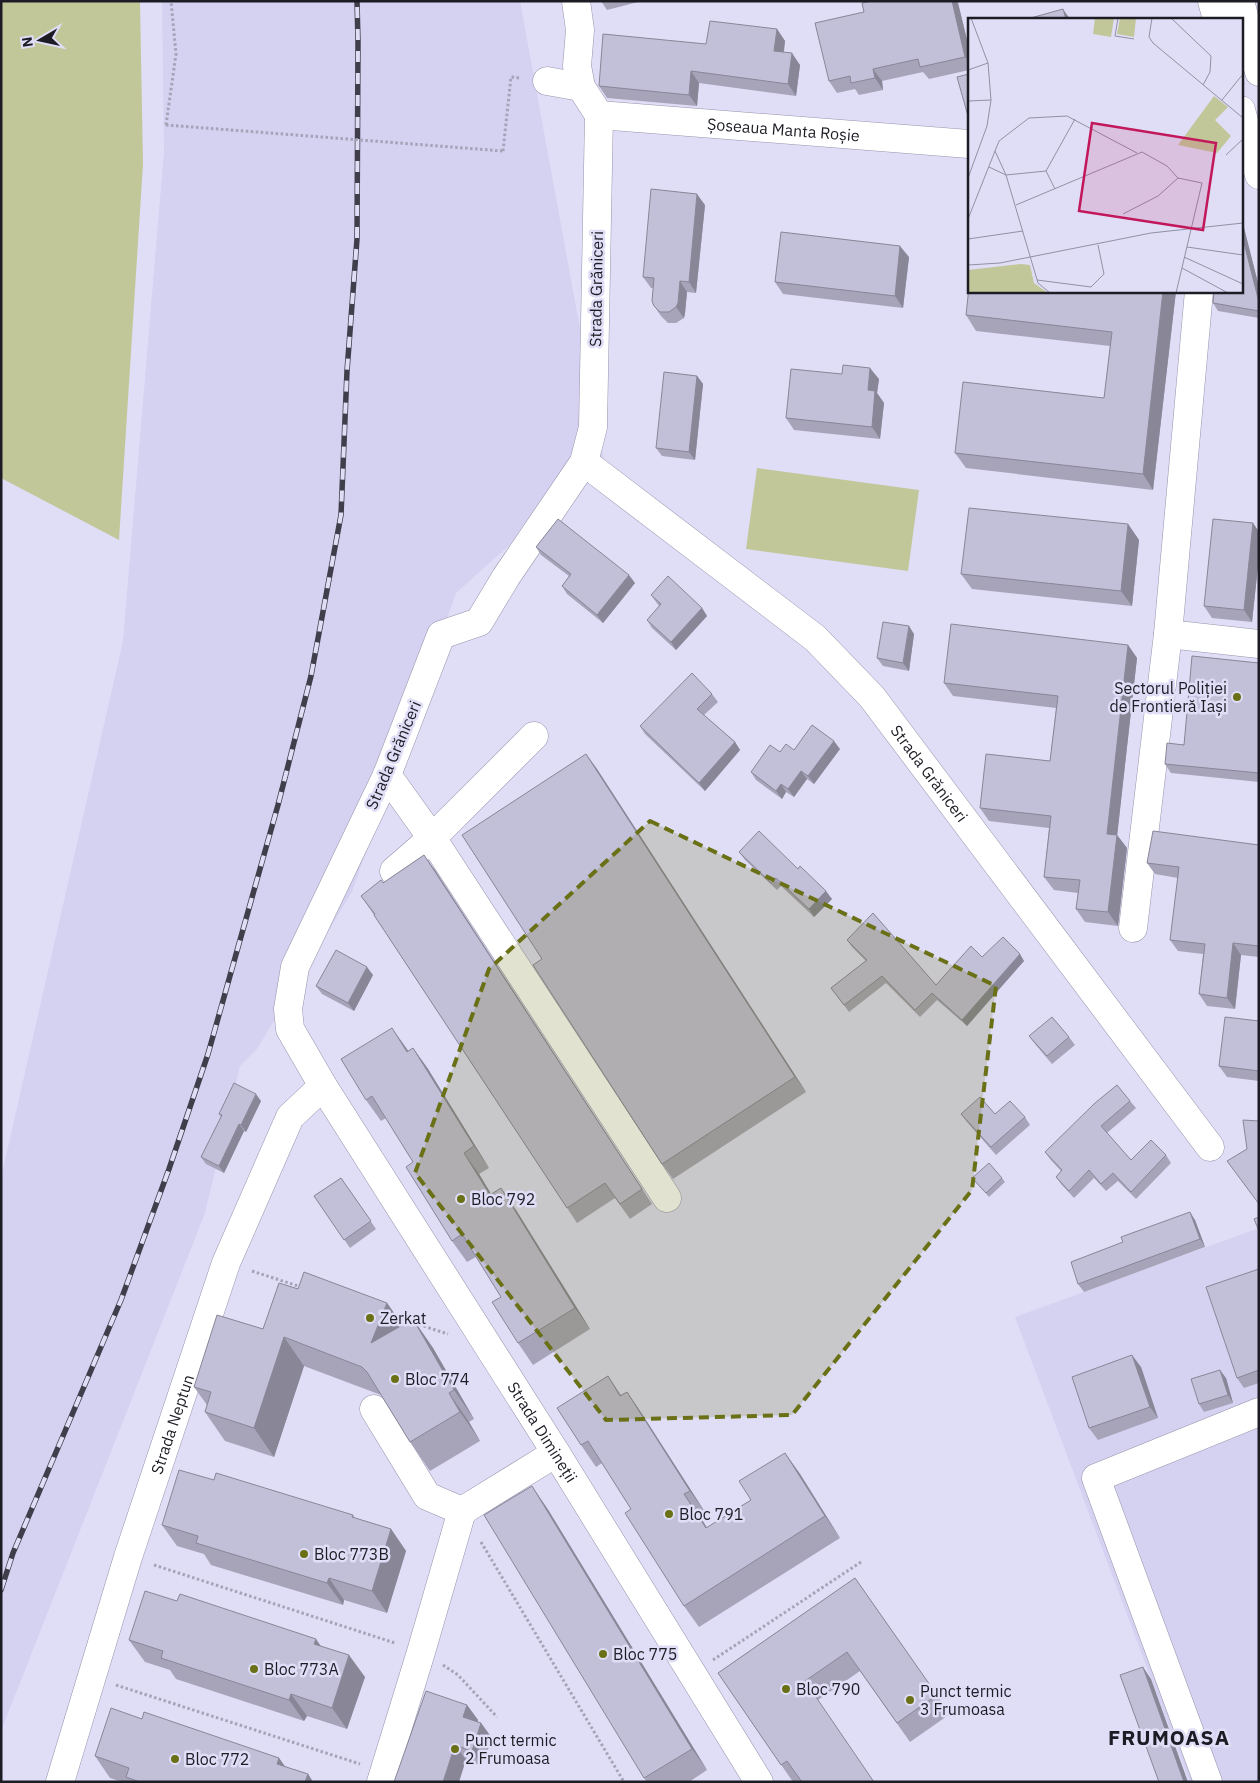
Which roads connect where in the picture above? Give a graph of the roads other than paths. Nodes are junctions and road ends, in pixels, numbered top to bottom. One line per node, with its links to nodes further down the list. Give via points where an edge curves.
1 (576, 1): 7 (street, via 580,30 577,66)
2 (1212, 1): 4 (street)
3 (1240, 1): 5 (street)
4 (1217, 18)
5 (1259, 72)
6 (547, 81): 7 (street)
7 (581, 87): 8 (street)
8 (599, 115): 10 (street, Șoseaua Manta Roșie); 13 (street, Strada Grăniceri, via 593,427)
9 (1242, 115): 11 (street)
10 (968, 144)
11 (1254, 169)
12 (1198, 292): 14 (street)
13 (584, 462): 17 (street, Strada Grăniceri, via 479,622 441,635); 22 (street, Strada Grăniceri, via 815,638 872,697)
14 (1168, 634): 15 (street); 20 (street)
15 (1259, 644)
16 (534, 736): 18 (street)
17 (387, 775): 18 (street); 21 (street, Strada Grăniceri, via 295,967 288,1009 290,1029)
18 (432, 838): 19 (street); 23 (street)
19 (394, 871)
20 (1133, 928)
21 (323, 1086): 26 (street, Strada Dimineții); 29 (street, Strada Neptun, via 290,1116 226,1263 128,1557)
22 (1210, 1147)
23 (667, 1198)
24 (374, 1409): 27 (street, via 427,1496)
25 (1259, 1412): 31 (street, via 1096,1478)
26 (556, 1453): 27 (street); 30 (street, Strada Dimineții)
27 (462, 1511): 28 (street)
28 (382, 1777)
29 (60, 1782)
30 (759, 1782)
31 (1208, 1782)

